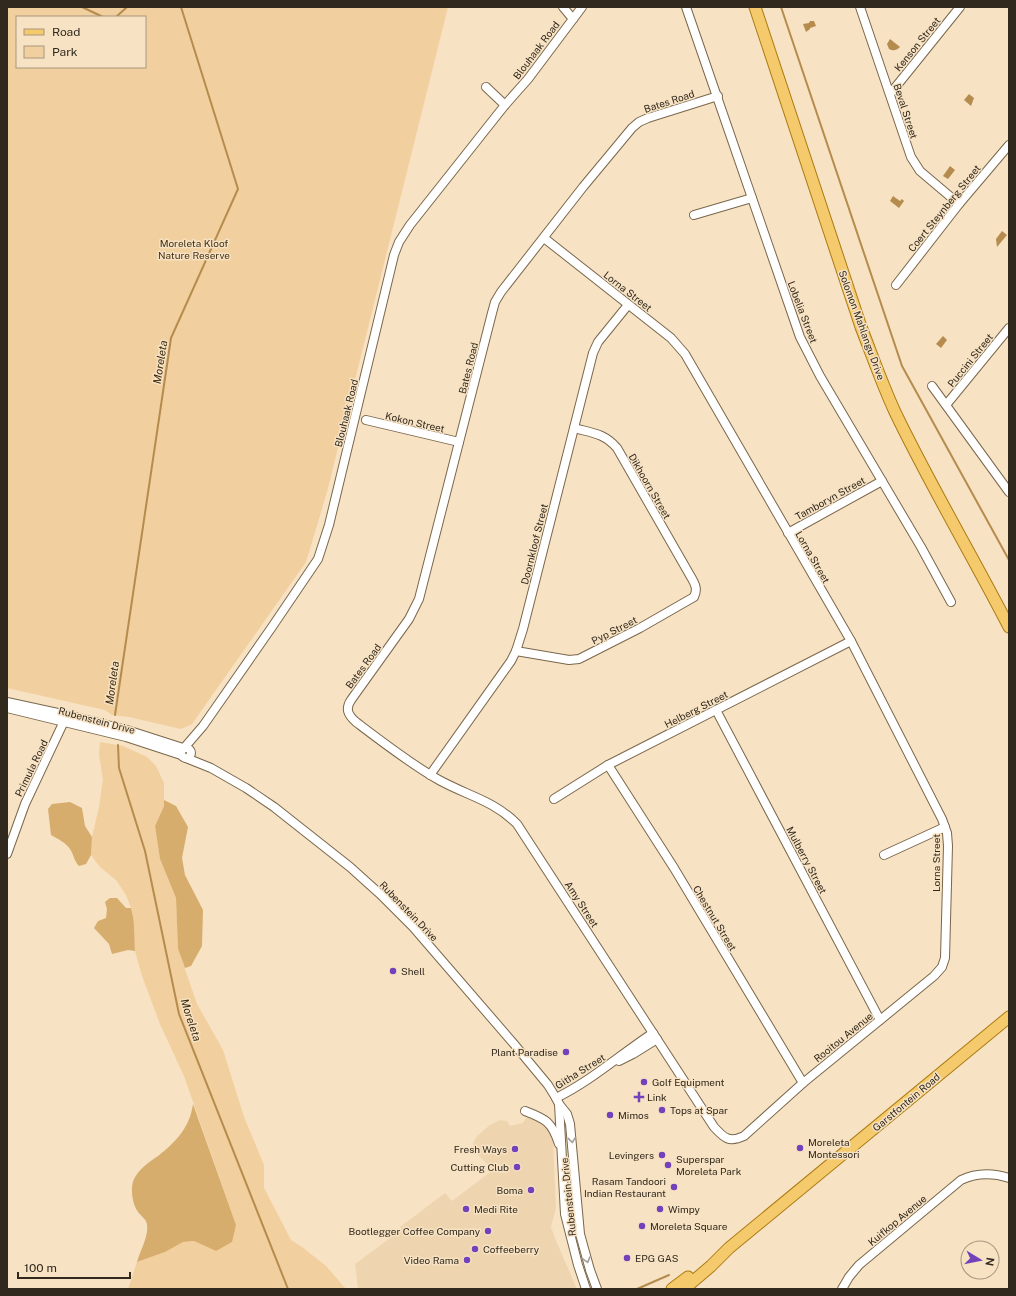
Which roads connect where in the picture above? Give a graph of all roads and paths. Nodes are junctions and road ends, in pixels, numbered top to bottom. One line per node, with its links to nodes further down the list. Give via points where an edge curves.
1 (563, 7): 7 (street)
2 (582, 7): 7 (street, Blouhaak Road)
3 (686, 7): 10 (street, Lobelia Street)
4 (755, 7): 30 (main road, Solomon Mahlangu Drive, via 858,319 882,381 913,448)
5 (860, 7): 9 (street, Beval Street)
6 (960, 7): 9 (street, Kenson Street)
7 (573, 18): 11 (street, Blouhaak Road, via 528,79)
8 (486, 87): 11 (street)
9 (890, 94): 14 (street, Beval Street, via 907,149 914,163)
10 (718, 96): 13 (street, Lobelia Street); 16 (street, Bates Road, via 639,122 582,187)
11 (505, 105): 38 (street, Blouhaak Road, via 399,242 320,554)
12 (1009, 145): 14 (street, Coert Steynberg Street)
13 (752, 198): 15 (street); 25 (street, Lobelia Street, via 802,341)
14 (960, 204): 17 (street, Coert Steynberg Street)
15 (694, 214)
16 (544, 238): 18 (street, Lorna Street); 24 (street, Bates Road, via 495,302)
17 (896, 285)
18 (628, 305): 23 (street, Doornkloof Street, via 598,342); 27 (street, Lorna Street, via 671,338 685,354)
19 (1009, 328): 21 (street, Puccini Street)
20 (932, 386): 21 (street)
21 (946, 405): 26 (street)
22 (366, 420): 24 (street, Kokon Street)
23 (574, 428): 28 (street, Dikhoorn Street, via 610,440); 32 (street, Doornkloof Street)
24 (459, 442): 37 (street, Bates Road, via 419,599 409,619 348,704 350,716)
25 (882, 481): 27 (street, Tamboryn Street); 29 (street, Lobelia Street)
26 (1009, 492)
27 (788, 533): 31 (street, Lorna Street)
28 (691, 577): 32 (street, Pyp Street, via 697,589 694,597 579,659 569,660)
29 (951, 602)
30 (1009, 627)
31 (851, 641): 35 (street, Helberg Street); 44 (street, Lorna Street)
32 (516, 650): 40 (street, Doornkloof Street)
33 (7, 702): 36 (street, Rubenstein Drive)
34 (7, 708): 36 (street, Rubenstein Drive)
35 (716, 710): 39 (street, Helberg Street); 49 (street, Mulberry Street)
36 (66, 718): 38 (street, Rubenstein Drive); 43 (street, Primula Road)
37 (356, 722): 40 (street, Amy Street)
38 (186, 752): 52 (street, Rubenstein Drive, via 274,807 380,894 413,927 514,1044)
39 (608, 765): 41 (street, Helberg Street); 51 (street, Chestnut Street, via 674,868)
40 (430, 775): 50 (street, Amy Street, via 495,806 517,824)
41 (554, 799)
42 (7, 823): 43 (street)
43 (16, 825): 45 (street, Primula Road)
44 (945, 827): 46 (street); 47 (street, Lorna Street, via 948,846)
45 (7, 854)
46 (884, 855)
47 (945, 949): 49 (street, Rooitou Avenue, via 940,970)
48 (1009, 1017): 57 (main road, Garstfontein Road)
49 (880, 1020): 51 (street, Rooitou Avenue)
50 (655, 1036): 52 (street, Githa Street, via 629,1048 614,1062); 54 (street, Amy Street, via 721,1135 730,1140)
51 (803, 1083): 54 (street, Rooitou Avenue)
52 (558, 1101): 55 (street, Rubenstein Drive); 59 (street, Rubenstein Drive, one-way to 59, via 570,1124 580,1234)
53 (525, 1110): 55 (street, via 551,1124)
54 (744, 1136)
55 (562, 1152): 58 (street, Rubenstein Drive, via 565,1214)
56 (1009, 1178): 62 (street, Kuifkop Avenue, via 998,1175 974,1175 961,1180 859,1265)
57 (729, 1248): 60 (main road, Garstfontein Road, via 717,1254); 61 (main road, Garstfontein Road)
58 (586, 1289)
59 (597, 1289)
60 (672, 1289)
61 (684, 1289)
62 (842, 1289)

